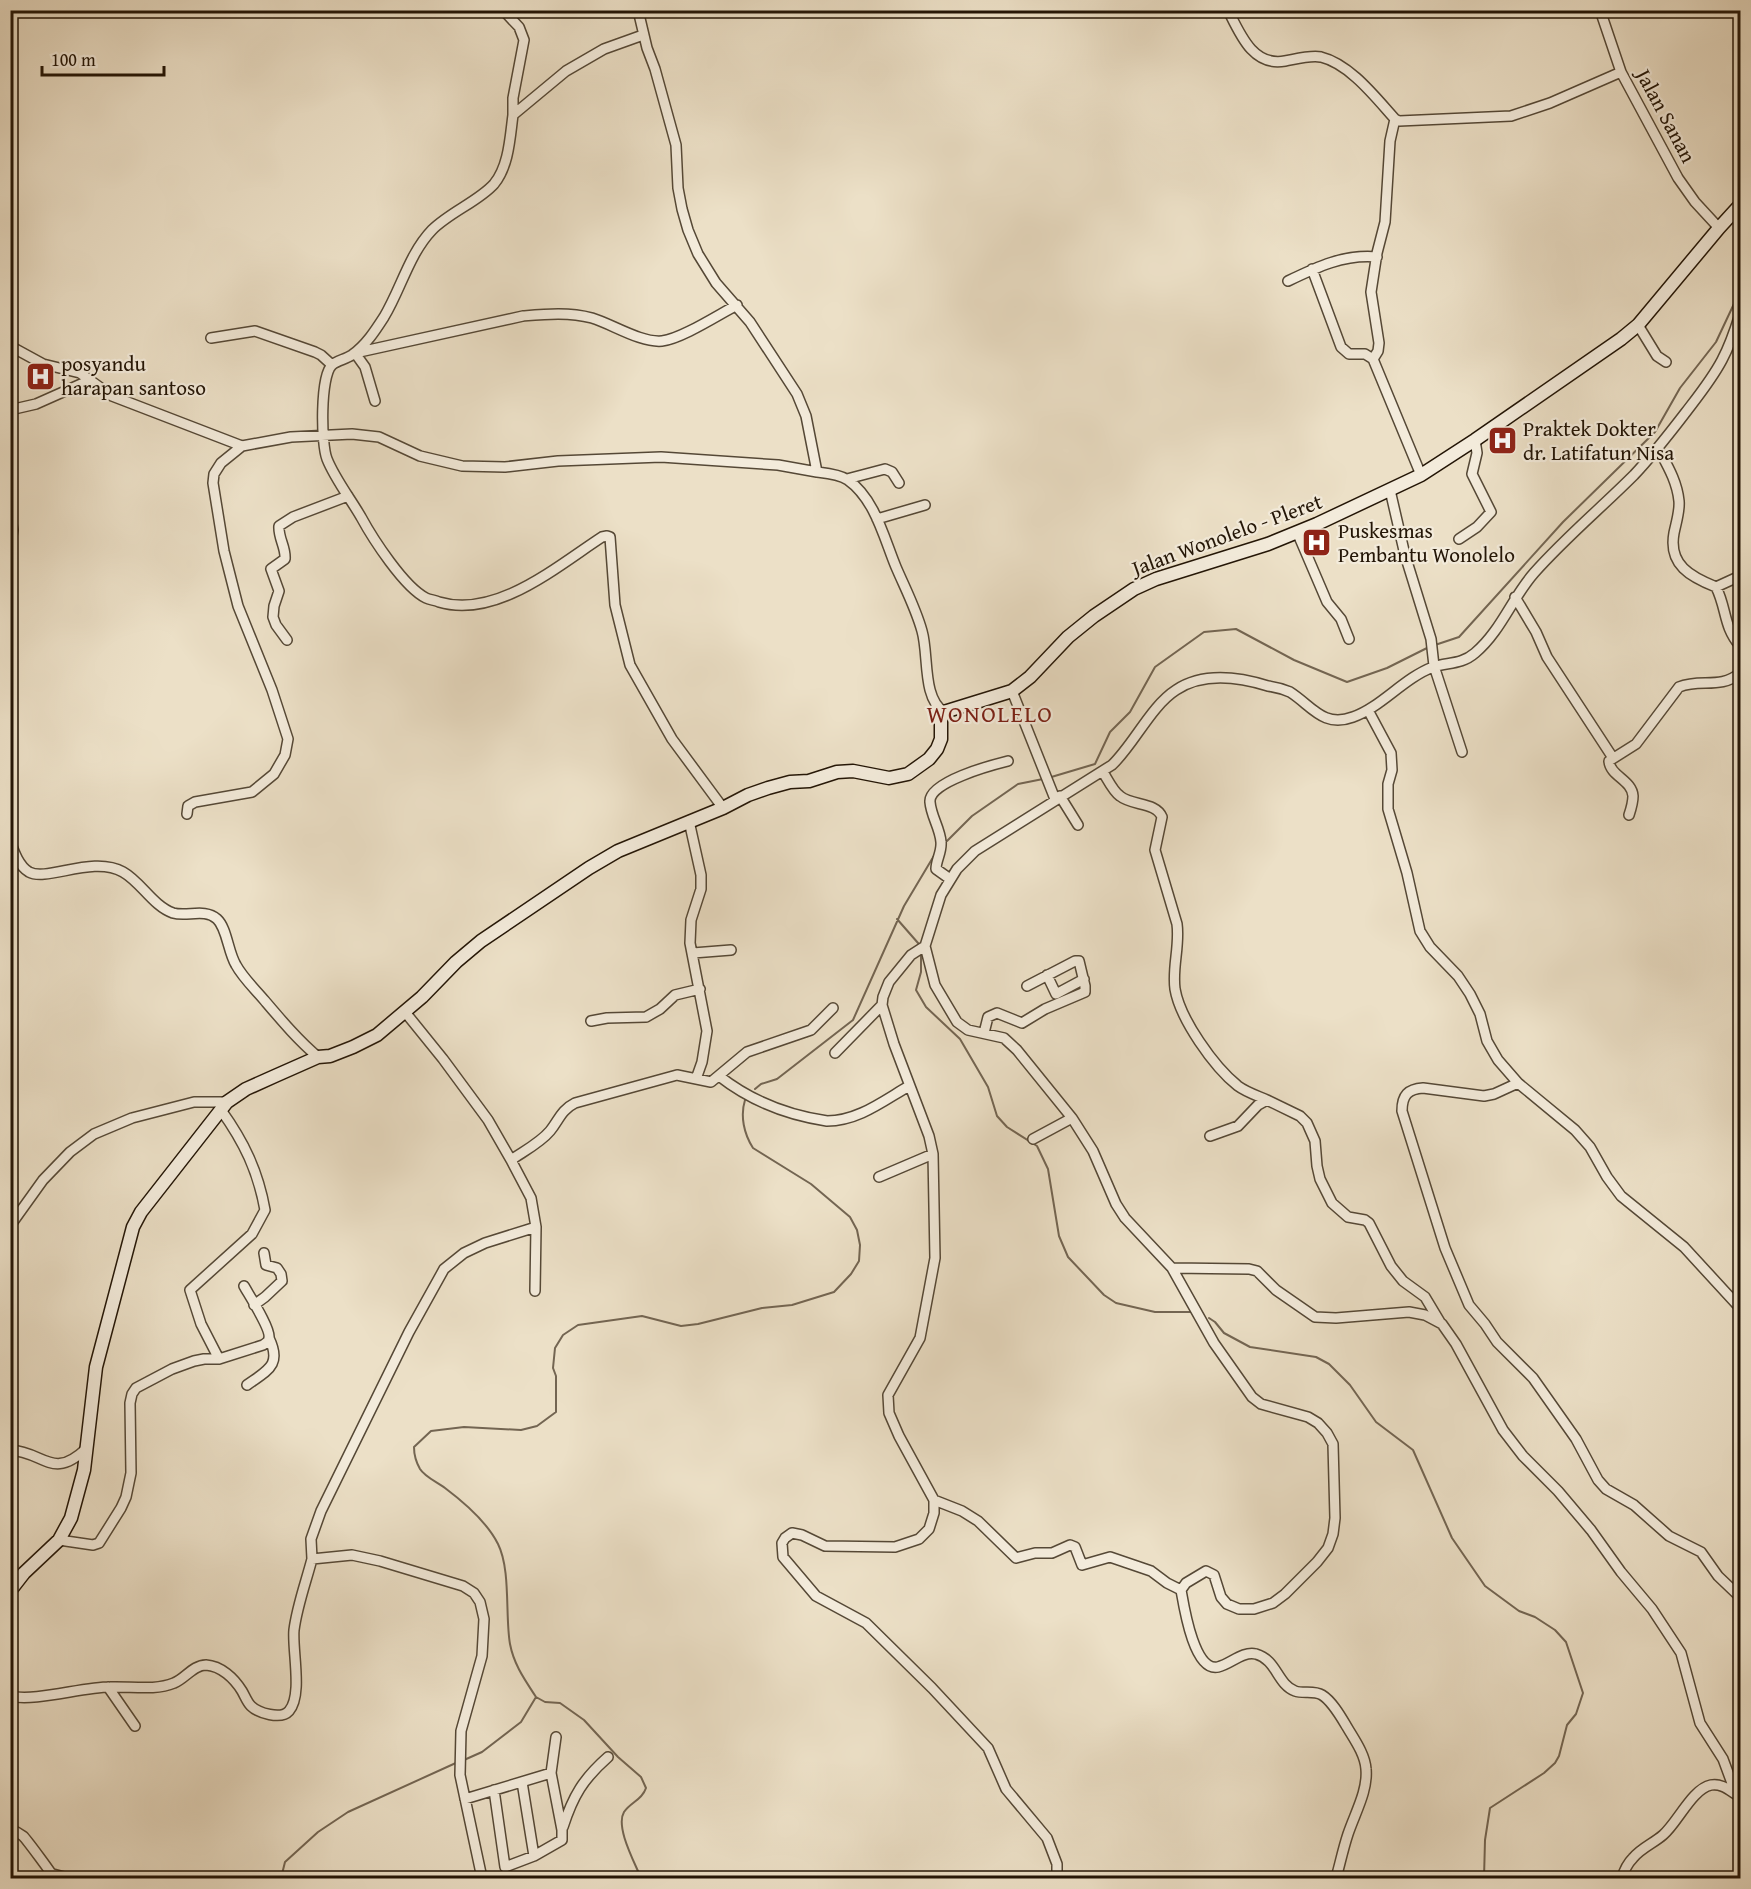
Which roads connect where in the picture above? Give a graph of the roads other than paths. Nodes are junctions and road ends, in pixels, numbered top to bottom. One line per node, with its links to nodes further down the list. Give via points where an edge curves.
1 (502, 10): 7 (street, via 519,27 524,40)
2 (638, 10): 5 (street)
3 (1228, 10): 8 (street, via 1242,39 1258,56 1278,62 1326,59 1364,85)
4 (1600, 10): 6 (street, Jalan Sanan)
5 (643, 35): 7 (street, via 604,49 566,71); 14 (street, via 676,145 678,188 688,230 716,284)
6 (1622, 72): 8 (street, via 1511,116); 10 (street, Jalan Sanan, via 1678,178)
7 (513, 115): 19 (street, via 506,159 494,184 431,231 418,248 391,305)
8 (1395, 119): 11 (street, via 1385,222)
9 (1740, 206): 10 (main road, Jalan Wonolelo - Pleret)
10 (1719, 228): 16 (main road, Jalan Wonolelo - Pleret)
11 (1377, 257): 12 (street, via 1354,257); 20 (street, via 1371,292 1379,343)
12 (1312, 269): 13 (street); 20 (street, via 1341,347 1349,354 1365,354)
13 (1288, 281)
14 (737, 305): 19 (street, via 662,341 595,319 551,314 523,316); 30 (street, via 796,394 806,416)
15 (1740, 314): 29 (street, via 1730,345 1710,380)
16 (1638, 325): 21 (street, via 1657,356); 27 (main road, Jalan Wonolelo - Pleret)
17 (210, 338): 22 (street, via 259,332 315,352)
18 (10, 346): 23 (street, via 43,364 80,372)
19 (355, 353): 22 (street); 24 (street, via 365,367)
20 (1372, 359): 31 (street)
21 (1666, 362)
22 (332, 365): 26 (street, via 326,376)
23 (90, 380): 25 (street, via 36,404); 28 (street, via 112,396)
24 (375, 401)
25 (10, 410)
26 (324, 435): 28 (street); 30 (street, via 379,437 420,456 462,466 661,457 766,464); 35 (street, via 326,456)
27 (1475, 440): 31 (main road, Jalan Wonolelo - Pleret); 40 (street, via 1478,453 1472,474 1491,512)
28 (242, 446): 59 (street, via 221,463 213,483 238,606 288,739 285,755 274,774 252,792 195,802 188,806)
29 (1658, 448): 43 (street, via 1672,474 1679,500 1673,537 1676,557 1693,578); 44 (street, via 1551,554)
30 (817, 472): 32 (street)
31 (1421, 475): 34 (main road, Jalan Wonolelo - Pleret)
32 (847, 479): 33 (street, via 885,470 892,472); 38 (street)
33 (899, 483)
34 (1390, 490): 39 (main road, Jalan Wonolelo - Pleret); 48 (street, via 1431,639)
35 (348, 496): 46 (street, via 279,526 285,559 271,569 279,591 273,617); 58 (street, via 376,542 410,585 425,597 451,605 472,606 497,600 602,537 610,537 615,605 630,664 672,739)
36 (925, 505): 38 (street)
37 (10, 513): 41 (street)
38 (877, 519): 52 (street, via 922,632 933,702)
39 (1297, 532): 45 (street, via 1327,602 1341,619); 50 (main road, Jalan Wonolelo - Pleret, via 1134,589 1068,637)
40 (1459, 539)
41 (10, 547)
42 (1740, 576): 43 (street)
43 (1716, 587): 47 (street, via 1729,631)
44 (1515, 597): 48 (street, via 1488,642 1473,655); 54 (street, via 1547,657)
45 (1348, 639)
46 (287, 640)
47 (1740, 646)
48 (1434, 666): 51 (street); 53 (street)
49 (1740, 673): 54 (street, via 1726,682 1679,687 1636,744)
50 (1012, 691): 52 (main road, Jalan Wonolelo - Pleret); 57 (street)
51 (1368, 710): 56 (street, via 1339,721 1327,719 1288,691 1261,684 1224,678 1188,683 1169,696 1122,756); 81 (street, via 1391,753 1388,809 1420,931 1470,994 1487,1041)
52 (944, 712): 58 (main road, via 937,749 929,759 899,778 837,772 768,788)
53 (1462, 752)
54 (1612, 758): 60 (street, via 1610,767 1632,792)
55 (1008, 761): 64 (street, via 960,777 931,794 930,806 942,846 936,869)
56 (1103, 772): 57 (street); 83 (street, via 1118,795 1156,809 1162,817 1155,850 1179,936 1175,988 1179,1004 1189,1024 1231,1080)
57 (1058, 798): 62 (street); 64 (street, via 975,851)
58 (723, 808): 61 (main road)
59 (187, 814)
60 (1629, 815)
61 (689, 821): 67 (street, via 701,875 701,889 691,920); 74 (main road, via 618,851 589,868 481,941)
62 (1078, 825)
63 (10, 841): 78 (street, via 16,857 32,874 102,866 123,872 170,912 210,914 221,924 229,953 244,977)
64 (950, 879): 65 (street)
65 (925, 946): 72 (street, via 911,955 889,982); 76 (street, via 935,985 957,1022 968,1030)
66 (731, 950): 67 (street)
67 (693, 953): 71 (street)
68 (1047, 975): 69 (street, via 1056,994); 69 (street, via 1079,961); 70 (street)
69 (1084, 979): 76 (street, via 1085,992 1022,1023 997,1013 988,1017)
70 (1027, 986)
71 (700, 989): 75 (street, via 675,995 646,1017); 80 (street, via 707,1031)
72 (882, 1005): 77 (street); 82 (street)
73 (833, 1008): 79 (street, via 811,1030 747,1052)
74 (405, 1012): 78 (main road, via 377,1035); 89 (street, via 488,1120)
75 (591, 1021)
76 (984, 1033): 85 (street, via 1004,1038 1017,1050)
77 (835, 1053)
78 (318, 1058): 84 (main road, via 246,1089)
79 (719, 1076): 80 (street, via 709,1083); 82 (street, via 761,1103 827,1121 862,1113)
80 (696, 1079): 89 (street, via 677,1075 575,1103 562,1111 544,1137)
81 (1518, 1083): 98 (street, via 1575,1130 1621,1196 1684,1247); 110 (street, via 1484,1096 1413,1088 1402,1101 1445,1248 1465,1297 1497,1342 1533,1378 1606,1489 1635,1504 1669,1536 1701,1552)
82 (909, 1086): 88 (street)
83 (1267, 1100): 86 (street, via 1239,1126); 99 (street, via 1307,1123 1315,1141 1320,1179 1332,1203 1348,1217 1369,1223 1391,1266 1425,1297)
84 (224, 1106): 91 (street, via 194,1102 132,1118 94,1134 43,1180); 101 (street, via 248,1152 265,1210 252,1234 190,1290 201,1324); 103 (main road, via 133,1227 96,1367)
85 (1072, 1118): 87 (street); 94 (street, via 1125,1218)
86 (1210, 1136)
87 (1033, 1139)
88 (933, 1154): 90 (street); 105 (street, via 935,1258 923,1330 888,1395 889,1413 896,1429)
89 (511, 1160): 92 (street, via 531,1198)
90 (879, 1177)
91 (10, 1226)
92 (536, 1227): 96 (street); 107 (street, via 464,1252 444,1269 321,1511 311,1539)
93 (264, 1253): 97 (street, via 266,1265 277,1268 282,1281)
94 (1172, 1268): 99 (street, via 1257,1271 1276,1290 1315,1317 1409,1312); 108 (street, via 1214,1343 1252,1397 1318,1423 1327,1432 1335,1457 1334,1534 1317,1562 1285,1594 1273,1603 1239,1609 1227,1604 1214,1575 1206,1571)
95 (244, 1286): 97 (street)
96 (535, 1291)
97 (254, 1305): 100 (street)
98 (1740, 1308)
99 (1442, 1324): 119 (street, via 1503,1430 1591,1530 1681,1653 1700,1723 1724,1759)
100 (269, 1338): 101 (street, via 263,1345); 102 (street, via 276,1358)
101 (219, 1359): 106 (street, via 204,1359 172,1369 136,1388 130,1403 130,1479 121,1508 99,1543)
102 (247, 1385)
103 (87, 1448): 104 (street, via 68,1463 58,1464); 106 (main road, via 71,1518)
104 (10, 1450)
105 (934, 1500): 108 (street, via 978,1521 1016,1558 1052,1553 1070,1545 1075,1547 1082,1565 1110,1557 1151,1571); 127 (street, via 929,1528 919,1539 895,1547 861,1548 825,1546 792,1533 782,1543 783,1557 816,1596 866,1623 988,1748 1006,1789 1047,1838 1057,1864)
106 (59, 1540): 109 (main road)
107 (312, 1559): 111 (street, via 294,1630 294,1697 285,1714 256,1710 233,1678 204,1665 174,1684); 120 (street, via 361,1557 463,1586 480,1602 484,1619 482,1656 461,1731 460,1774)
108 (1181, 1590): 128 (street, via 1202,1661 1216,1667 1248,1654 1263,1658 1276,1668 1289,1688 1321,1694 1329,1701 1357,1744 1366,1766 1366,1786)
109 (10, 1591)
110 (1740, 1597)
111 (108, 1687): 112 (street, via 33,1697); 113 (street)
112 (10, 1696)
113 (135, 1726)
114 (556, 1737): 116 (street)
115 (608, 1757): 122 (street, via 581,1784)
116 (551, 1773): 117 (street); 122 (street)
117 (522, 1782): 118 (street); 123 (street)
118 (494, 1790): 120 (street); 123 (street, via 505,1867)
119 (1738, 1797): 129 (street, via 1724,1786 1712,1784 1702,1789 1662,1837 1633,1857)
120 (465, 1799): 126 (street)
121 (10, 1829): 124 (street, via 22,1835)
122 (562, 1830): 123 (street, via 562,1840)
123 (534, 1856)
124 (54, 1876): 125 (street)
125 (68, 1878)
126 (482, 1878)
127 (1057, 1878)
128 (1336, 1878)
129 (1622, 1878)

